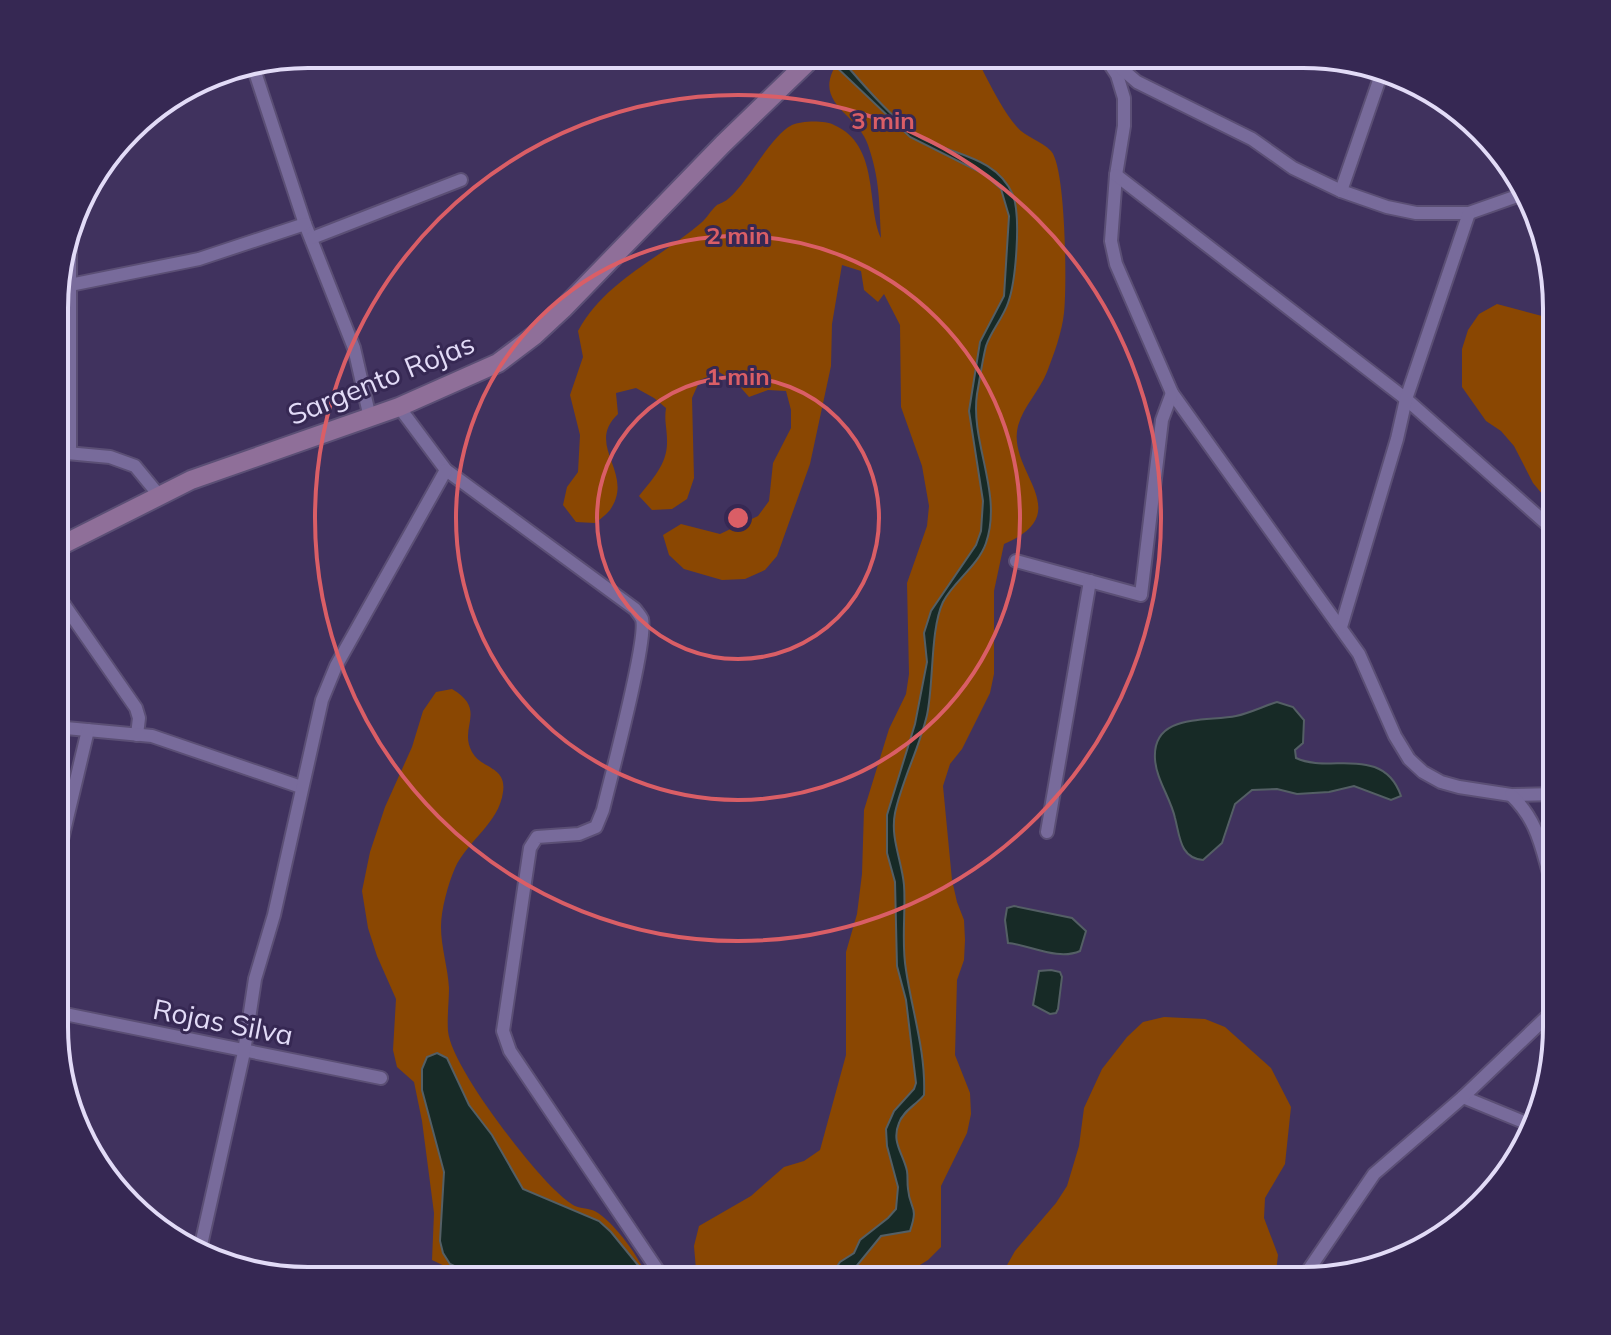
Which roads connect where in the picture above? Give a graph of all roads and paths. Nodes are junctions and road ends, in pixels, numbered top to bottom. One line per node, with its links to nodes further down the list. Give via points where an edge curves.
1 (801, 68): 17 (street, Sargento Rojas, via 535,335 498,363)
2 (1113, 69): 6 (street, via 1124,98)
3 (1121, 69): 8 (street, via 1155,93 1229,126 1293,168)
4 (256, 74): 11 (street)
5 (1379, 81): 8 (street)
6 (1116, 175): 15 (street, via 1111,241 1116,264); 16 (street)
7 (461, 180): 12 (street)
8 (1341, 191): 10 (street, via 1416,213)
9 (1515, 197): 10 (street)
10 (1469, 213): 16 (street)
11 (305, 224): 12 (street); 14 (street, via 199,259)
12 (312, 238): 18 (street, via 354,348)
13 (70, 276): 14 (street)
14 (70, 285): 19 (street)
15 (1172, 393): 25 (street, via 1162,420 1141,595); 27 (street)
16 (1406, 399): 22 (street); 27 (street)
17 (399, 407): 18 (street, Sargento Rojas); 20 (street)
18 (370, 418): 21 (street, Sargento Rojas)
19 (70, 453): 21 (street, via 135,466)
20 (446, 470): 31 (street, via 336,666 322,700); 45 (street, via 635,609 642,621 642,640 596,827 579,834 537,837 530,848 503,1031 510,1051)
21 (158, 494): 23 (street, Sargento Rojas)
22 (1542, 520)
23 (68, 541)
24 (1016, 561): 25 (street)
25 (1090, 581): 35 (street)
26 (68, 611): 30 (street, via 136,708)
27 (1341, 627): 33 (street, via 1409,759 1441,782)
28 (69, 728): 29 (street)
29 (88, 730): 30 (street); 34 (street)
30 (137, 735): 31 (street)
31 (301, 787): 39 (street, via 255,979)
32 (1543, 794): 33 (street)
33 (1511, 795): 36 (street, via 1527,811)
34 (69, 811)
35 (1047, 832)
36 (1543, 847)
37 (69, 1015): 39 (street, Rojas Silva)
38 (1543, 1020): 41 (street)
39 (244, 1052): 40 (street, Rojas Silva); 43 (street)
40 (381, 1078)
41 (1463, 1097): 42 (street); 44 (street, via 1374,1174)
42 (1524, 1122)
43 (202, 1242)
44 (1311, 1266)
45 (656, 1267)

